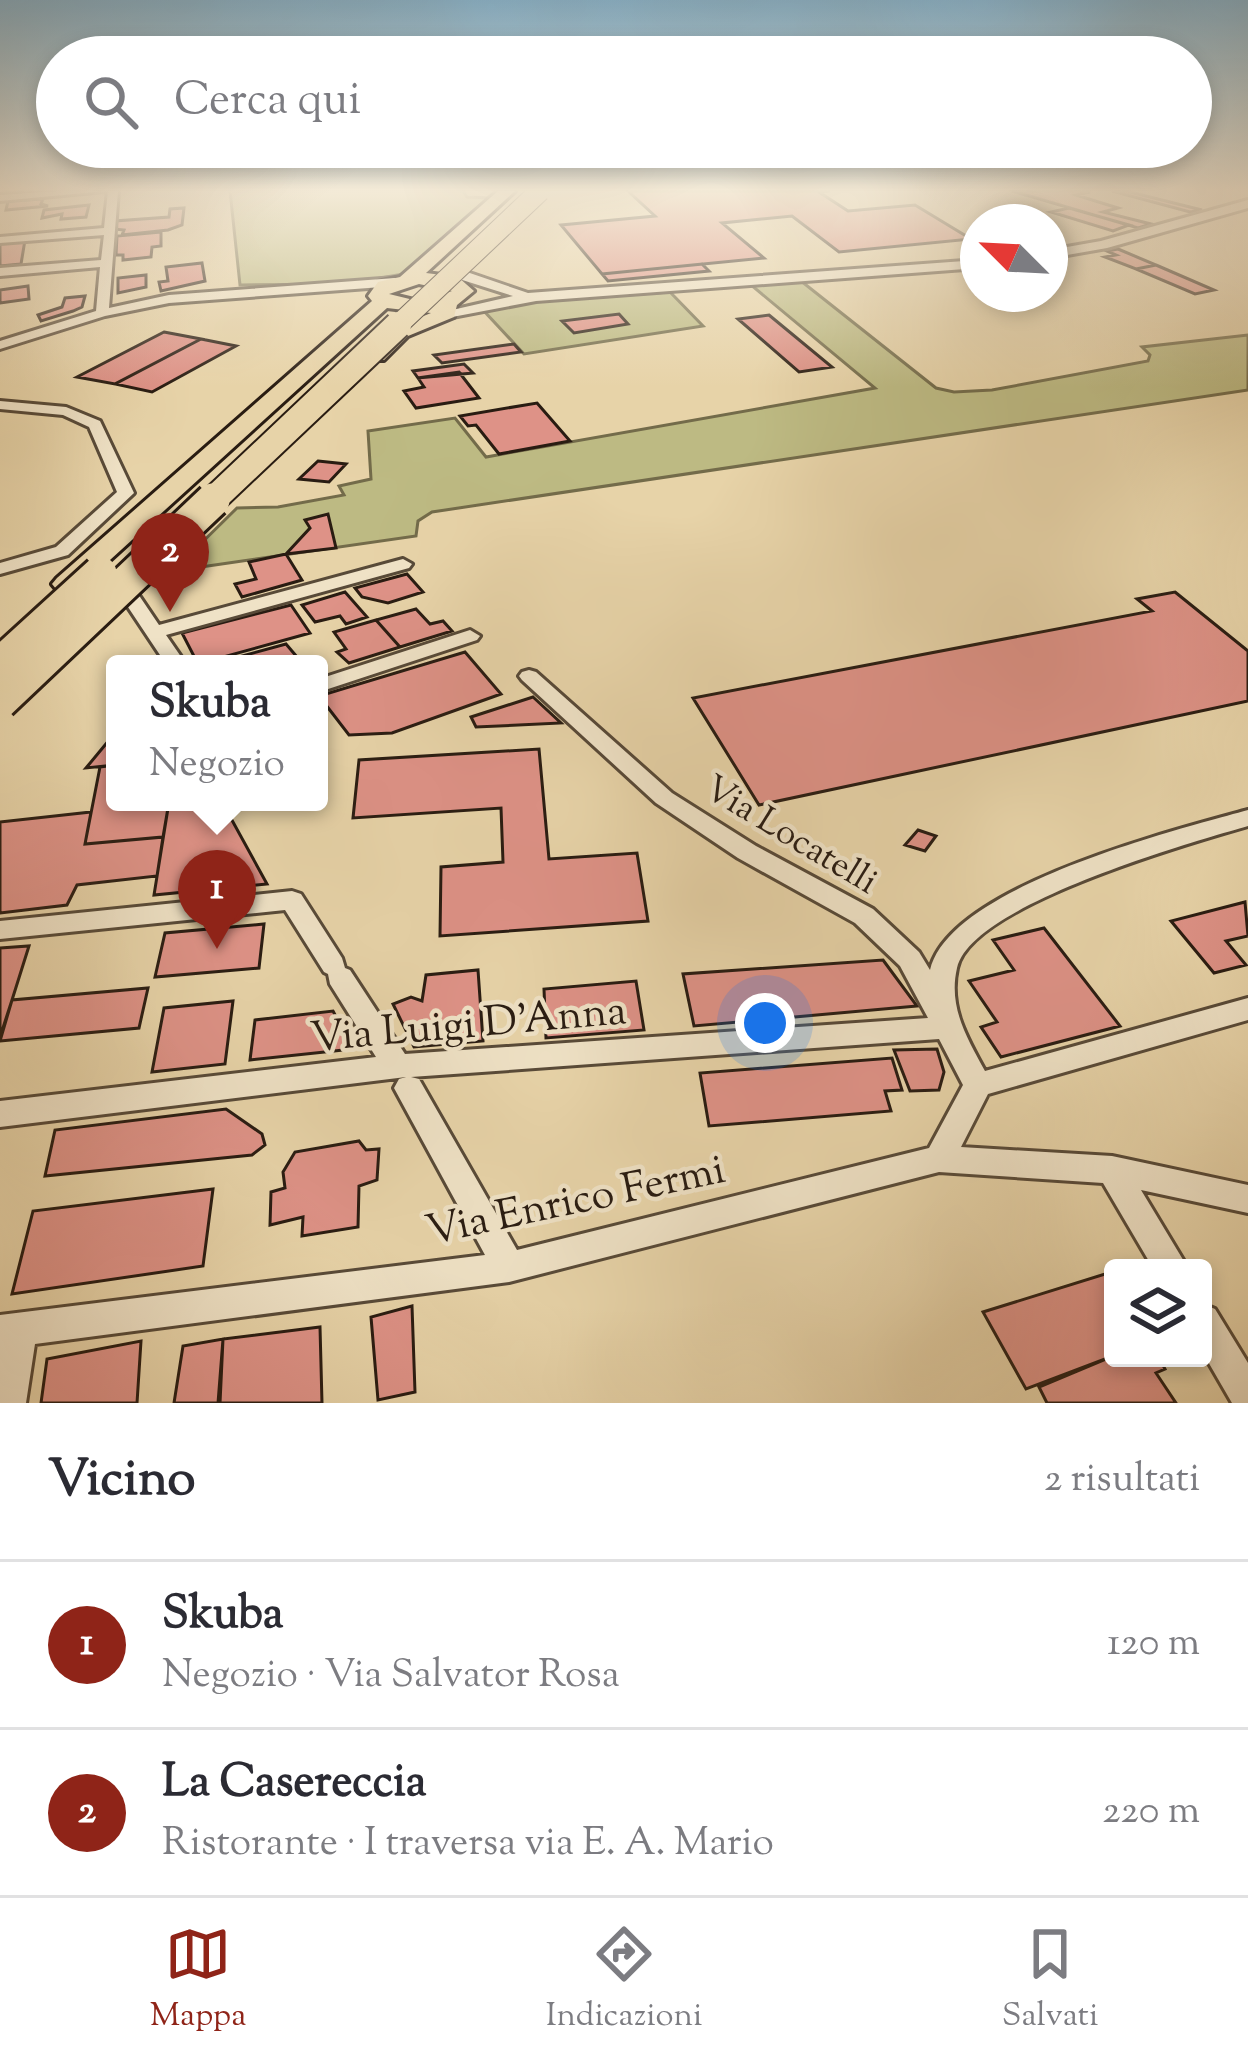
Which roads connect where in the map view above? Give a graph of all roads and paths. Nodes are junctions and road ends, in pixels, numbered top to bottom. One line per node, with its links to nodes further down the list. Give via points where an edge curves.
1 (105, 256): 6 (street)
2 (431, 256): 9 (main road)
3 (448, 256): 23 (highway, bridge)
4 (474, 256): 26 (highway, bridge)
5 (484, 256): 11 (main road)
6 (105, 263): 8 (street); 13 (street)
7 (960, 265): 12 (street)
8 (0, 272)
9 (395, 287): 10 (street); 10 (street); 11 (main road); 11 (main road, via 404,307); 21 (main road)
10 (310, 289): 13 (street, via 211,293)
11 (453, 291): 12 (street, via 488,286); 12 (street, via 478,305); 18 (main road, via 400,332)
12 (536, 296)
13 (102, 313): 14 (street)
14 (0, 345)
15 (0, 405): 17 (street, via 66,411 95,424 126,494 62,551)
16 (403, 564): 19 (street)
17 (0, 569)
18 (129, 595): 19 (street); 27 (main road)
19 (154, 632): 22 (street)
20 (470, 636): 25 (street)
21 (0, 644)
22 (170, 655)
23 (0, 664)
24 (529, 676): 31 (street, Via Locatelli, via 664,798 864,916 910,959)
25 (328, 683)
26 (0, 702)
27 (0, 719)
28 (1248, 818): 31 (street, via 1118,856 964,934 944,961)
29 (0, 930): 32 (street, via 292,900)
30 (1248, 1009): 33 (street)
31 (944, 1028): 32 (street, Via Luigi D'Anna); 33 (street, Via Locatelli)
32 (403, 1077): 34 (street, Via Luigi D'Anna); 39 (street)
33 (978, 1084): 35 (street)
34 (0, 1114)
35 (939, 1159): 36 (street, Via Enrico Fermi); 39 (street, Via Enrico Fermi)
36 (1112, 1170): 37 (street, Via Enrico Fermi); 38 (street)
37 (1248, 1199)
38 (1166, 1259)
39 (509, 1267): 40 (street, Via Enrico Fermi)
40 (10, 1330): 43 (street)
41 (1212, 1336): 42 (street)
42 (1248, 1396)
43 (8, 1403)

